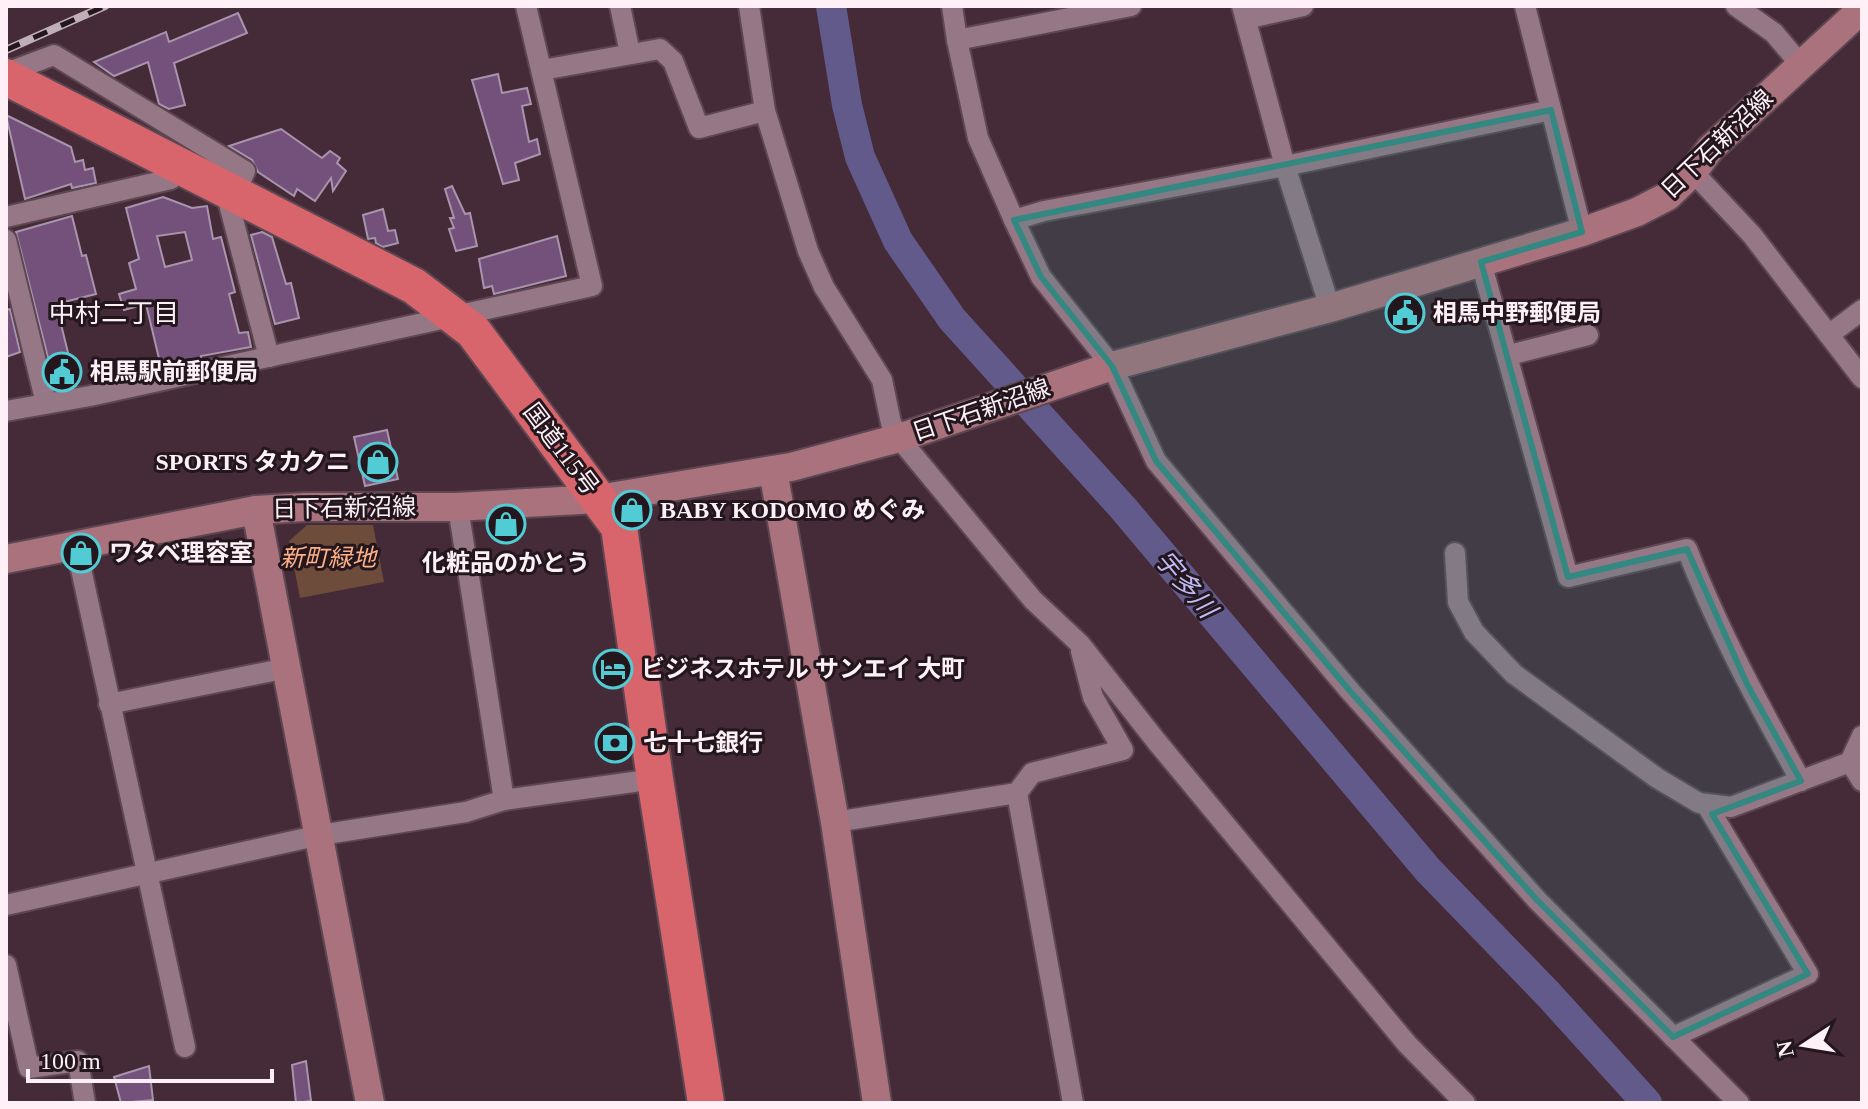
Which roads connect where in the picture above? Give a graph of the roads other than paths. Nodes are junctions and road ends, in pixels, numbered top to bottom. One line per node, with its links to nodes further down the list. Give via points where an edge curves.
1 (526, 6): 14 (street)
2 (620, 6): 12 (street)
3 (749, 6): 17 (street)
4 (952, 6): 11 (street)
5 (1131, 6): 11 (street)
6 (1303, 6): 10 (street)
7 (1525, 6): 16 (street)
8 (1736, 6): 13 (street, via 1774,33)
9 (1862, 9): 13 (main road, 日下石新沼線)
10 (1244, 12): 18 (street)
11 (957, 40): 22 (street, via 978,138)
12 (630, 53): 14 (street); 17 (street, via 660,49 673,61 699,128)
13 (1800, 64): 19 (main road, 日下石新沼線, via 1710,149)
14 (542, 70): 28 (street, via 592,286)
15 (11, 78): 28 (highway, 国道115号, via 414,286); 32 (street, via 54,55 245,171 229,204)
16 (1551, 110): 18 (street); 23 (street)
17 (765, 111): 37 (street, via 808,251 824,287 882,380 891,423)
18 (1285, 166): 22 (street); 26 (street)
19 (1693, 172): 23 (main road, 日下石新沼線, via 1668,196); 29 (street, via 1752,235)
20 (171, 179): 21 (street)
21 (6, 217)
22 (1014, 220): 33 (street, via 1041,277)
23 (1582, 232): 25 (main road, 日下石新沼線)
24 (6, 240): 35 (street)
25 (1481, 262): 26 (main road, 日下石新沼線); 31 (street)
26 (1330, 308): 33 (main road, 日下石新沼線)
27 (1862, 310): 29 (street)
28 (455, 318): 32 (street); 39 (highway, 国道115号, via 473,331)
29 (1830, 334): 34 (street)
30 (1588, 335): 31 (street)
31 (1509, 355): 51 (street, via 1568,577 1687,549 1747,684)
32 (269, 357): 35 (street)
33 (1101, 370): 37 (main road, 日下石新沼線); 61 (street, via 1156,461 1369,713 1537,900)
34 (1862, 378)
35 (46, 403): 36 (street)
36 (6, 411)
37 (903, 436): 38 (main road, 日下石新沼線); 45 (street, via 1033,600)
38 (773, 470): 39 (main road, 日下石新沼線); 56 (main road)
39 (598, 499): 40 (main road, 日下石新沼線); 50 (highway, 国道115号, via 619,527)
40 (458, 507): 41 (main road, 日下石新沼線); 54 (street)
41 (256, 510): 42 (main road, 日下石新沼線); 46 (main road)
42 (76, 546): 44 (main road, 日下石新沼線); 47 (street)
43 (1455, 553): 55 (street, via 1458,602 1474,632 1514,674 1657,778)
44 (6, 559)
45 (1080, 644): 53 (street, via 1093,697 1123,750 1032,773); 68 (street, via 1363,992)
46 (287, 668): 47 (street); 57 (main road)
47 (109, 704): 58 (street)
48 (1862, 736): 49 (street)
49 (1850, 762): 51 (street); 52 (street)
50 (655, 779): 54 (street); 65 (highway, 国道115号)
51 (1801, 781): 55 (street, via 1731,807)
52 (1862, 781)
53 (1017, 793): 56 (street); 67 (street)
54 (504, 800): 57 (street, via 466,812)
55 (1706, 804): 61 (street, via 1808,974)
56 (835, 822): 66 (main road)
57 (320, 835): 58 (street); 64 (main road)
58 (146, 873): 59 (street); 62 (street)
59 (6, 905)
60 (6, 965): 63 (street, via 29,1068 78,1061)
61 (1673, 1037): 69 (street)
62 (185, 1047)
63 (85, 1103)
64 (370, 1103)
65 (706, 1103)
66 (877, 1103)
67 (1073, 1103)
68 (1465, 1103)
69 (1739, 1103)

